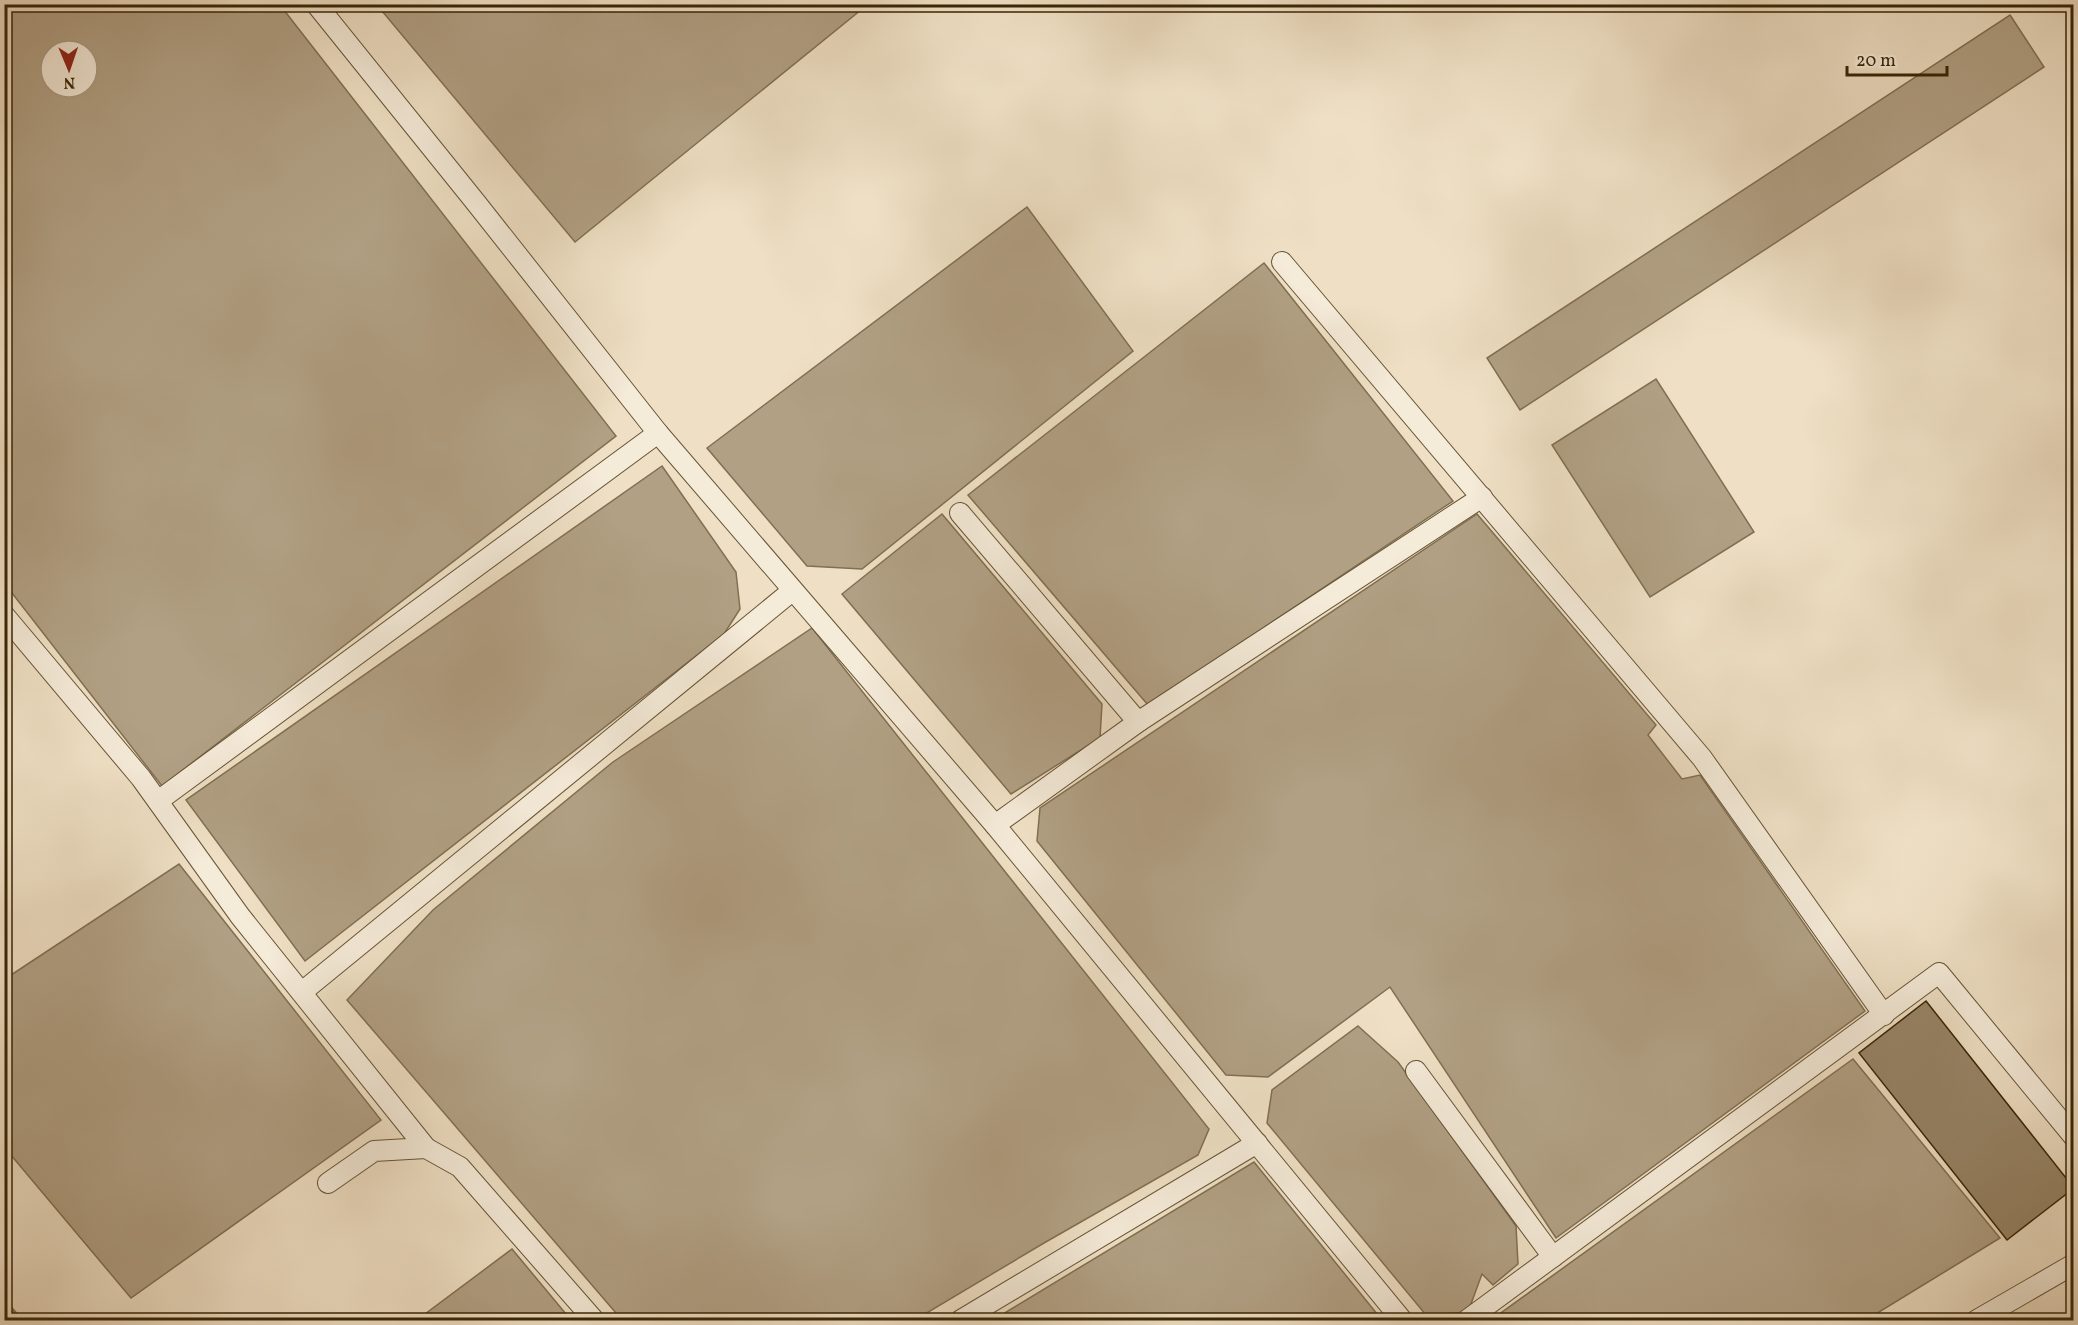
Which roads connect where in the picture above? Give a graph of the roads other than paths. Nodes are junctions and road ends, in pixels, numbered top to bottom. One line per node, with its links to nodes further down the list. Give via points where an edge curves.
1 (316, 4): 3 (lane)
2 (1281, 262): 4 (lane)
3 (658, 433): 6 (lane); 9 (lane)
4 (1482, 497): 8 (lane); 12 (lane, via 1702,758)
5 (960, 513): 8 (lane)
6 (792, 591): 10 (lane); 11 (lane)
7 (4, 615): 9 (lane)
8 (1138, 722): 10 (lane)
9 (158, 801): 11 (lane, via 240,915)
10 (995, 825): 15 (lane)
11 (302, 992): 16 (lane)
12 (1884, 1015): 14 (lane, via 1939,973); 18 (lane)
13 (1416, 1071): 18 (lane)
14 (2073, 1137)
15 (1257, 1143): 21 (lane); 22 (lane)
16 (426, 1148): 17 (lane, via 374,1151); 20 (lane, via 460,1167)
17 (328, 1183)
18 (1553, 1257): 23 (lane)
19 (2073, 1264): 24 (lane)
20 (594, 1320)
21 (961, 1320)
22 (1402, 1320)
23 (1467, 1320)
24 (1977, 1320)

